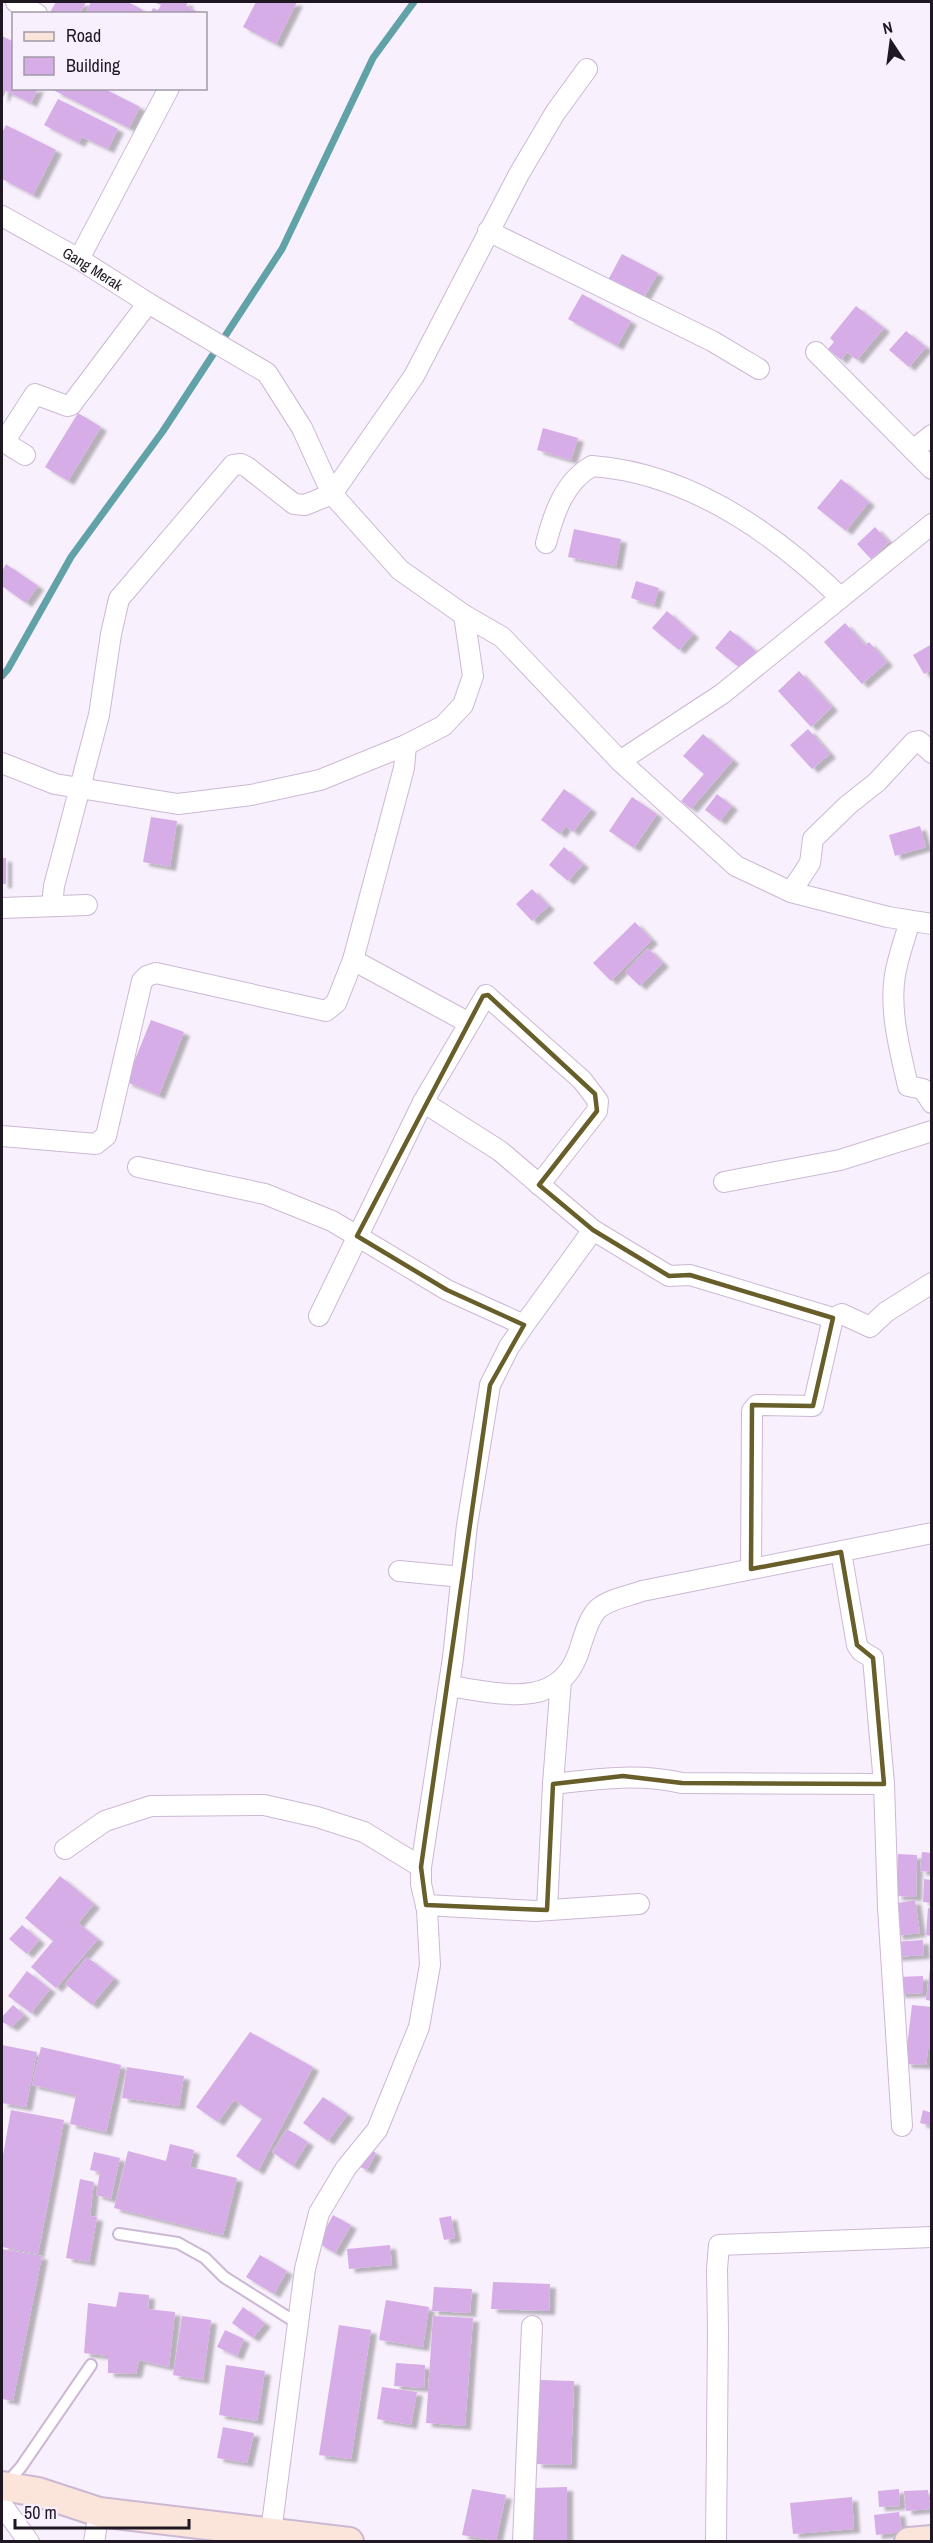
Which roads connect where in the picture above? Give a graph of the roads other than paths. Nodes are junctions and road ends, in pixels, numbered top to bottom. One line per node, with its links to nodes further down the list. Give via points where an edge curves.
1 (16, 2): 2 (street)
2 (34, 12)
3 (587, 69): 6 (street, via 555,113)
4 (168, 90): 7 (street)
5 (2, 216): 7 (street, Gang Merak)
6 (488, 231): 10 (street, via 702,336); 15 (street, via 414,376)
7 (79, 259): 8 (street, Gang Merak)
8 (148, 303): 13 (street, via 71,405 35,394 4,442); 15 (street, Gang Merak, via 267,373 302,428)
9 (816, 352): 12 (street)
10 (759, 369)
11 (932, 435): 12 (street)
12 (913, 450): 14 (street)
13 (25, 455)
14 (932, 469)
15 (332, 494): 19 (street, via 400,570); 24 (street, via 305,505 294,504 247,467 236,464 226,472 119,599 99,715)
16 (932, 524): 18 (street)
17 (546, 543): 18 (street, via 555,510 571,483 592,465 608,467 654,477 711,499 806,565)
18 (840, 597): 22 (street, via 722,694)
19 (469, 617): 20 (street, via 473,676 463,705 443,726); 22 (street, via 502,637)
20 (406, 746): 24 (street, via 320,780 251,795 178,804); 31 (street, via 404,768)
21 (932, 753): 25 (street, via 919,741 914,742 877,782 813,839 810,864)
22 (620, 762): 25 (street, via 736,866)
23 (2, 763): 24 (street, via 56,784)
24 (80, 788): 26 (street)
25 (791, 892): 29 (street)
26 (52, 905): 27 (street); 28 (street)
27 (87, 905)
28 (2, 908)
29 (910, 921): 30 (street); 34 (street, via 895,974 896,1020 908,1086 922,1089)
30 (932, 924)
31 (353, 960): 32 (street); 36 (street, via 336,1003 326,1011 156,973 147,976 142,981 106,1136 96,1144)
32 (469, 1023): 33 (street); 39 (street, via 483,996 488,995 595,1094 597,1111)
33 (423, 1102): 39 (street, via 500,1151); 41 (street)
34 (932, 1103)
35 (932, 1131): 38 (street, via 840,1160)
36 (2, 1136)
37 (138, 1167): 41 (street, via 265,1194 332,1221)
38 (724, 1182)
39 (539, 1185): 40 (street)
40 (592, 1230): 44 (street, via 669,1276 690,1275); 45 (street)
41 (357, 1236): 43 (street); 45 (street, via 447,1290)
42 (932, 1283): 44 (street, via 886,1312 871,1327 842,1314)
43 (319, 1316)
44 (833, 1318): 48 (street, via 812,1407 757,1405 752,1411)
45 (524, 1325): 50 (street, via 490,1385)
46 (932, 1533): 47 (street)
47 (840, 1552): 48 (street); 53 (street, via 857,1645 873,1658)
48 (751, 1569): 51 (street, via 642,1591 598,1608 575,1663)
49 (399, 1571): 50 (street)
50 (462, 1576): 52 (street)
51 (561, 1680): 52 (street, via 548,1689 516,1695); 54 (street)
52 (449, 1686): 56 (street)
53 (884, 1784): 54 (street, via 682,1783 623,1776); 60 (street)
54 (553, 1785): 59 (street)
55 (65, 1849): 56 (street, via 105,1821 152,1806 264,1805 364,1832)
56 (421, 1867): 58 (street)
57 (639, 1904): 59 (street)
58 (426, 1905): 59 (street); 63 (street, via 430,1965 418,2027 377,2130 346,2168 319,2213)
59 (547, 1910)
60 (902, 2126)
61 (120, 2234): 63 (lane, via 178,2242 205,2258 224,2277)
62 (932, 2237): 74 (street, via 719,2245)
63 (297, 2323): 68 (street)
64 (532, 2326): 73 (street)
65 (91, 2365): 66 (lane)
66 (2, 2493): 67 (main road, via 38,2492); 70 (street)
67 (99, 2512): 68 (main road); 71 (street)
68 (271, 2532): 72 (main road)
69 (932, 2540): 75 (main road)
70 (29, 2541)
71 (94, 2541)
72 (349, 2541)
73 (523, 2541)
74 (716, 2541)
75 (909, 2541)

